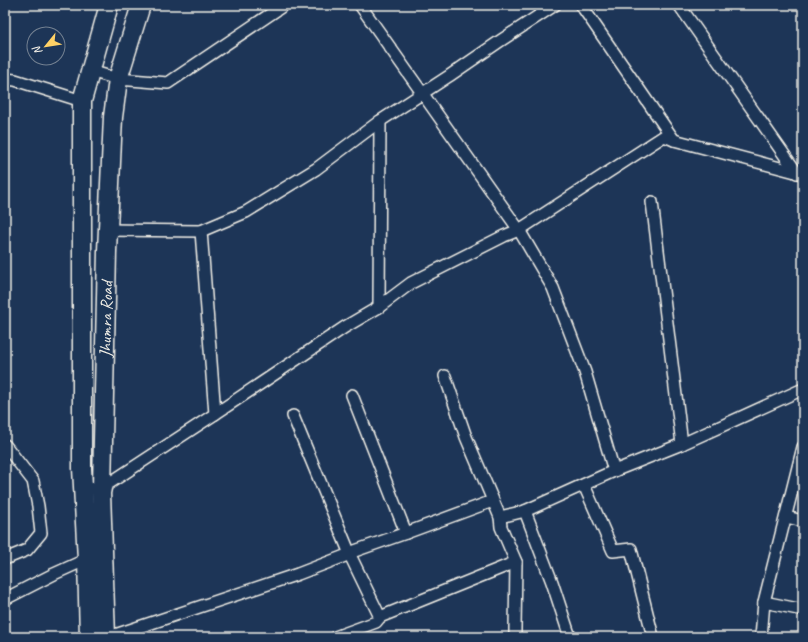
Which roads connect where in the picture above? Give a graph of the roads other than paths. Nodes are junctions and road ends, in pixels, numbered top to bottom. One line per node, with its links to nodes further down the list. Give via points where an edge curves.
1 (109, 5): 8 (main road, Jhumra Road)
2 (141, 5): 10 (main road, Jhumra Road)
3 (284, 5): 10 (street, via 168,83)
4 (360, 5): 11 (street)
5 (555, 5): 11 (street)
6 (581, 5): 14 (street)
7 (679, 5): 15 (street)
8 (90, 71): 10 (street); 12 (main road, Jhumra Road)
9 (5, 79): 12 (street)
10 (118, 79): 17 (main road, Jhumra Road, via 113,117)
11 (422, 94): 13 (street); 18 (street)
12 (82, 101): 32 (main road, Jhumra Road)
13 (380, 121): 19 (street, via 316,169 246,212); 20 (street)
14 (674, 140): 15 (street); 18 (street, via 664,136)
15 (800, 174)
16 (652, 202): 26 (street)
17 (107, 230): 19 (street); 31 (main road, Jhumra Road)
18 (519, 230): 20 (street, via 411,283); 29 (street, via 553,288 585,372)
19 (201, 231): 24 (street)
20 (379, 307): 24 (street)
21 (445, 376): 33 (street)
22 (803, 390): 26 (street)
23 (352, 395): 38 (street)
24 (215, 414): 31 (street)
25 (293, 416): 39 (street)
26 (682, 444): 29 (street)
27 (5, 445): 40 (street, via 33,482 41,533 27,550)
28 (803, 447): 36 (street)
29 (614, 471): 30 (street)
30 (584, 485): 34 (street); 53 (street, via 614,551 631,549)
31 (102, 488): 32 (street); 49 (main road, Jhumra Road)
32 (83, 489): 41 (main road, Jhumra Road)
33 (492, 498): 35 (street); 38 (street, via 490,502)
34 (525, 511): 35 (street); 52 (street)
35 (500, 517): 42 (street, via 501,527)
36 (786, 517): 37 (street); 44 (street)
37 (803, 521)
38 (406, 534): 39 (street)
39 (350, 554): 46 (street); 49 (street, via 298,574)
40 (5, 559)
41 (87, 559): 43 (street); 48 (main road, Jhumra Road)
42 (516, 562): 46 (street); 51 (street)
43 (5, 599)
44 (764, 602): 45 (street); 54 (street)
45 (803, 610)
46 (380, 617): 47 (street)
47 (356, 634): 50 (street)
48 (89, 637)
49 (107, 637)
50 (335, 637)
51 (515, 637)
52 (570, 637)
53 (653, 637)
54 (761, 637)

